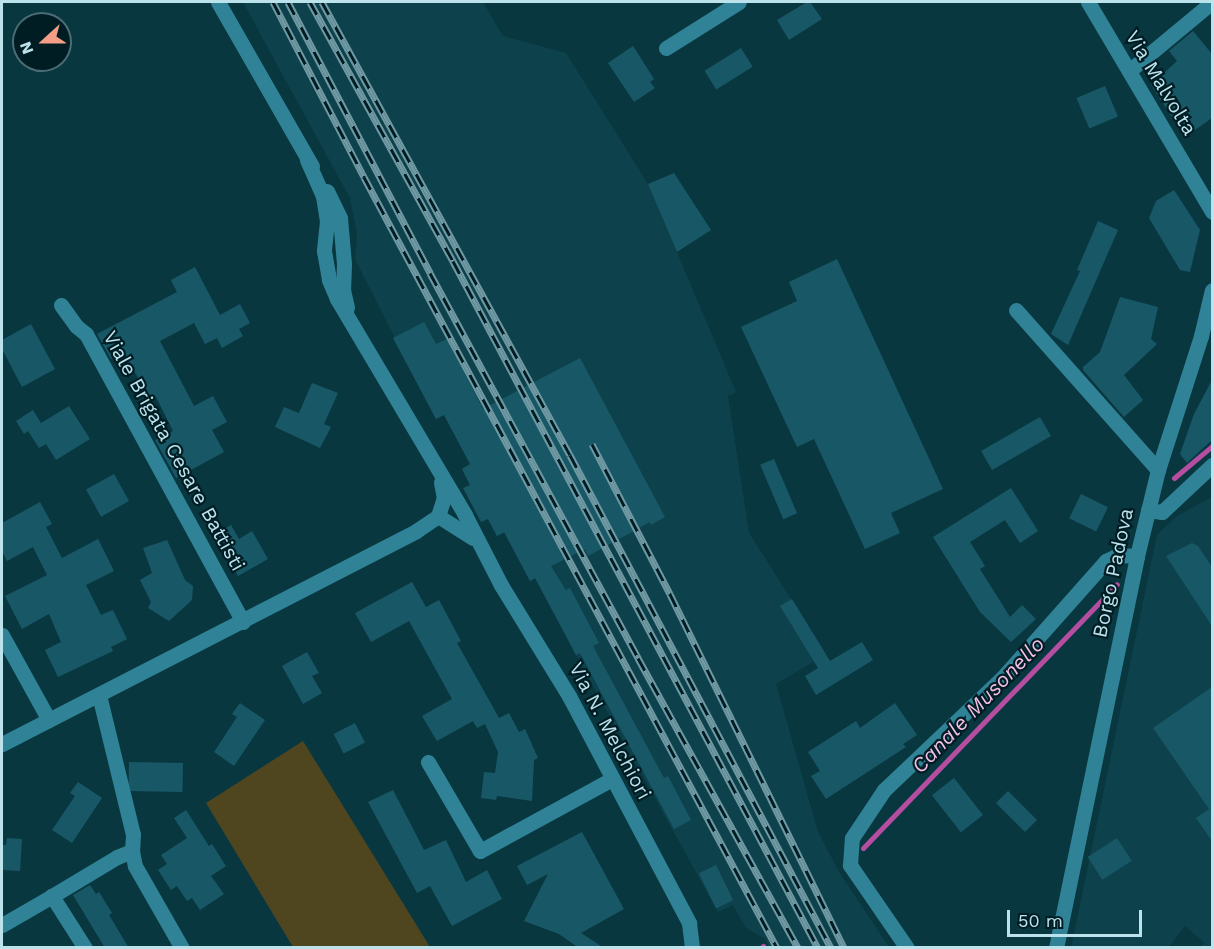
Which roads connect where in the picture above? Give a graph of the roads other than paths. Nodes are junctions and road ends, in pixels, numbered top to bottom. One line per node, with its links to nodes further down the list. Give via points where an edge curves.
1 (218, 2): 16 (street, Via N. Melchiori, via 307,160 323,196 327,221 324,251 337,299)
2 (739, 2): 5 (street)
3 (1088, 2): 6 (street, Via Malvolta)
4 (1212, 2): 6 (street)
5 (666, 48)
6 (1129, 71): 7 (street, Via Malvolta)
7 (1199, 186): 8 (street, Via Malvolta); 9 (street, Via Malvolta)
8 (1212, 197)
9 (1212, 212)
10 (1212, 290): 11 (street, Borgo Padova)
11 (1210, 302): 15 (street, Borgo Padova)
12 (61, 305): 21 (street, Viale Brigata Cesare Battisti, via 86,334)
13 (1016, 310): 15 (street)
14 (1212, 465): 17 (street, via 1162,512)
15 (1158, 470): 17 (street, Borgo Padova)
16 (439, 475): 18 (street, Via N. Melchiori, via 444,498); 19 (street, Via N. Melchiori, via 465,515)
17 (1148, 510): 20 (street, Borgo Padova)
18 (438, 516): 19 (street, Via N. Melchiori, via 465,530); 21 (street)
19 (479, 546): 27 (street, Via N. Melchiori, via 569,696)
20 (1137, 556): 34 (street, via 1118,555 1106,561 1002,678 884,790 852,838 850,865); 35 (street, Borgo Padova)
21 (243, 622): 23 (street)
22 (2, 634): 24 (street)
23 (99, 695): 24 (street); 28 (street, via 133,834)
24 (49, 720): 25 (street)
25 (2, 744)
26 (428, 762): 27 (street, via 480,851)
27 (612, 779): 31 (street, Via N. Melchiori, via 688,923)
28 (132, 851): 29 (street); 33 (street, via 135,866)
29 (52, 896): 30 (street); 32 (street)
30 (2, 925)
31 (692, 945)
32 (85, 948)
33 (182, 948)
34 (907, 948)
35 (1056, 948)

